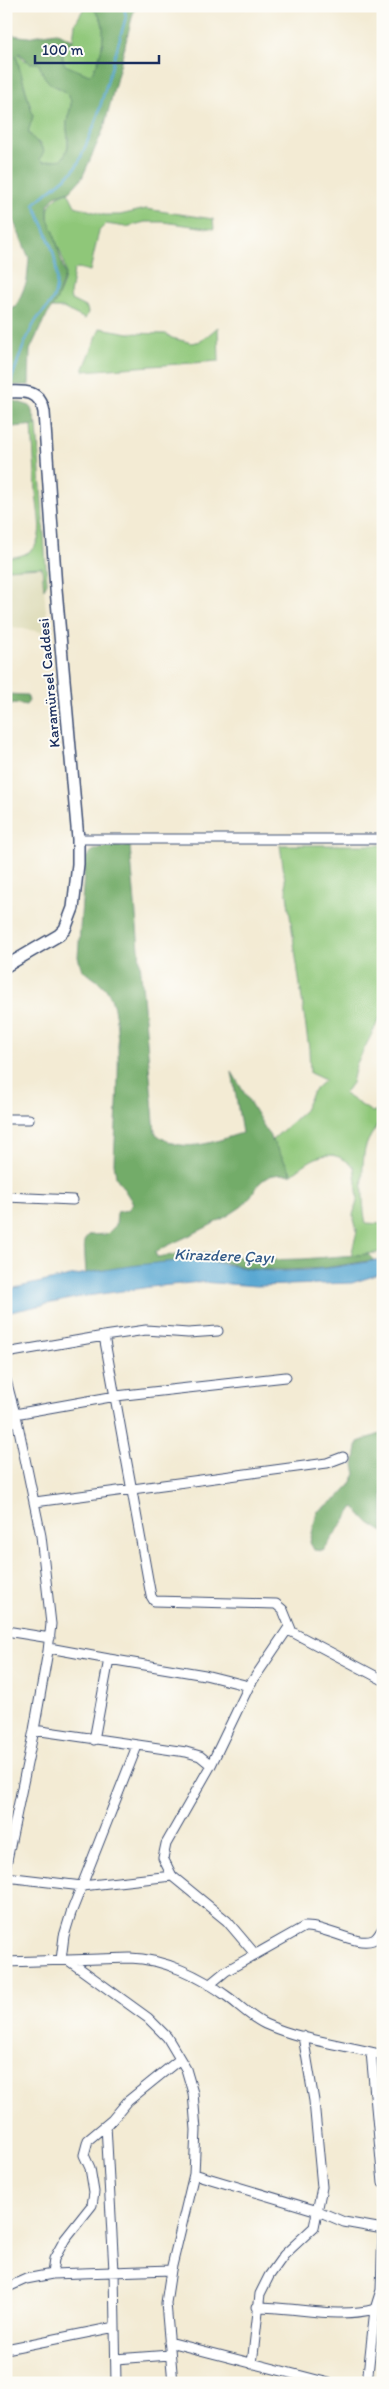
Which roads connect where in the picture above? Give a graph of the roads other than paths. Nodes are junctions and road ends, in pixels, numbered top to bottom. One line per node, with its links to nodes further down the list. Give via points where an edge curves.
1 (12, 391): 3 (main road, Karamürsel Caddesi, via 35,394 40,398 44,412)
2 (383, 839): 3 (street)
3 (78, 840): 4 (main road, Karamürsel Caddesi, via 77,884 70,920 59,935)
4 (6, 966)
5 (6, 1119): 6 (street)
6 (29, 1119)
7 (6, 1197): 8 (street)
8 (73, 1200)
9 (218, 1331): 10 (street, via 146,1330)
10 (104, 1336): 11 (street); 14 (street)
11 (6, 1353)
12 (286, 1377): 14 (street)
13 (6, 1380): 15 (street)
14 (116, 1396): 15 (street); 18 (street)
15 (16, 1417): 16 (street); 19 (street)
16 (6, 1422)
17 (343, 1457): 18 (street, via 326,1463)
18 (133, 1490): 19 (street); 20 (street, via 152,1599 163,1603 276,1604 283,1610)
19 (35, 1502): 22 (street, via 46,1563)
20 (289, 1627): 25 (street, via 295,1634); 26 (street)
21 (6, 1631): 22 (street)
22 (50, 1638): 23 (street)
23 (48, 1648): 24 (street); 27 (street)
24 (109, 1659): 26 (street, via 223,1678); 28 (street)
25 (383, 1680)
26 (249, 1686): 30 (street)
27 (34, 1730): 28 (street); 31 (street)
28 (94, 1740): 29 (street)
29 (137, 1746): 30 (street, via 195,1754); 34 (street)
30 (211, 1765): 32 (street, via 166,1844 163,1858)
31 (6, 1865)
32 (172, 1876): 34 (street); 36 (street, via 227,1921)
33 (6, 1877): 34 (street)
34 (82, 1886): 37 (street, via 64,1936)
35 (383, 1928): 36 (street, via 376,1938 368,1941 304,1927)
36 (255, 1954): 39 (street, via 226,1970)
37 (65, 1960): 38 (street); 39 (street, via 150,1959); 43 (street, via 148,2018 167,2037)
38 (6, 1962)
39 (209, 1985): 40 (street, via 264,2023)
40 (303, 2036): 41 (street); 47 (street, via 314,2102 322,2187)
41 (372, 2052): 42 (street); 46 (street)
42 (383, 2055)
43 (180, 2059): 44 (street, via 128,2101); 45 (street, via 193,2093 196,2130)
44 (106, 2125): 50 (street); 51 (street, via 88,2140 84,2155 94,2192 92,2204 65,2239 54,2259)
45 (194, 2174): 47 (street); 49 (street)
46 (383, 2183)
47 (318, 2211): 48 (street, via 344,2222); 54 (street, via 314,2227 284,2255 269,2276)
48 (383, 2228): 53 (street)
49 (171, 2270): 50 (street); 57 (street, via 166,2303)
50 (114, 2271): 51 (street); 56 (street)
51 (52, 2274): 52 (street, via 26,2279)
52 (6, 2288)
53 (382, 2290): 55 (street)
54 (257, 2307): 55 (street, via 356,2314); 61 (street)
55 (375, 2309): 65 (street)
56 (115, 2327): 58 (street); 60 (street)
57 (168, 2342): 59 (street); 61 (street)
58 (6, 2349)
59 (170, 2355): 60 (street); 63 (street)
60 (116, 2359): 62 (street)
61 (252, 2364): 64 (street)
62 (116, 2383)
63 (173, 2383)
64 (328, 2383)
65 (367, 2383)

